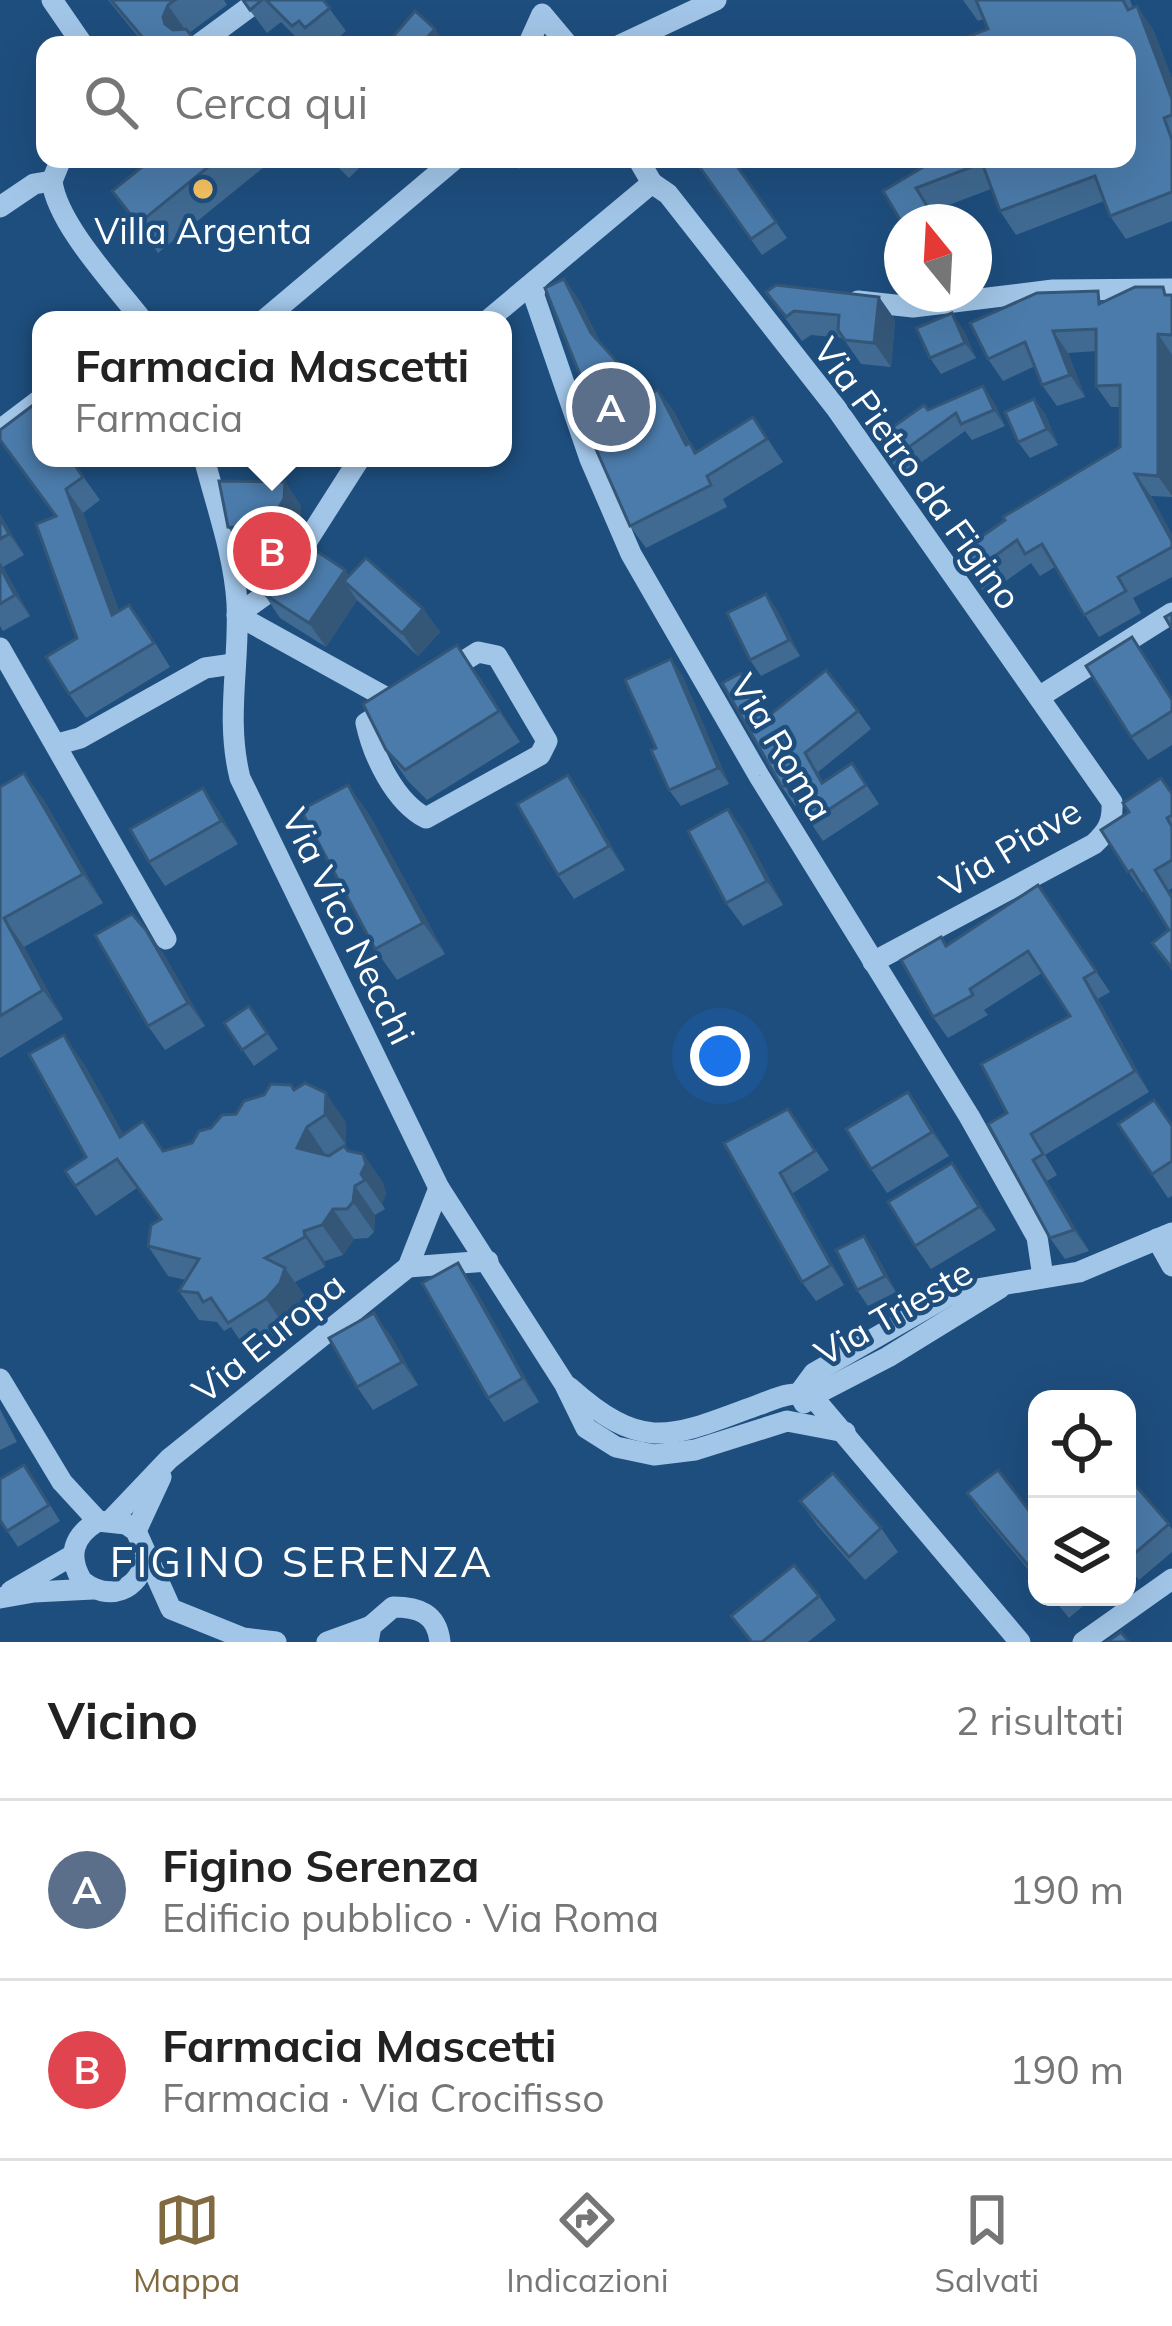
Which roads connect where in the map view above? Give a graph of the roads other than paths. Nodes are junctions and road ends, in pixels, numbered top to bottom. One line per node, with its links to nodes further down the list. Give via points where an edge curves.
1 (52, 0): 5 (street)
2 (260, 0): 4 (street)
3 (716, 0): 9 (street)
4 (234, 7): 6 (street)
5 (77, 36)
6 (207, 36)
7 (532, 36): 8 (street, via 542,14)
8 (560, 36)
9 (639, 36)
10 (58, 168): 13 (street)
11 (444, 168): 20 (street)
12 (643, 168): 14 (street, Via Pietro da Figino)
13 (52, 181): 15 (street); 19 (street, via 56,201)
14 (652, 183): 16 (street); 30 (street, Via Pietro da Figino, via 755,289 793,357)
15 (0, 207)
16 (536, 280): 21 (street); 34 (street, Via Roma, via 534,296 583,439 631,554)
17 (1172, 289): 18 (street, via 1053,290 913,307)
18 (829, 297)
19 (135, 311)
20 (275, 311)
21 (499, 311)
22 (32, 405): 23 (street)
23 (0, 430)
24 (206, 467): 27 (street, Via Vico Necchi)
25 (354, 467): 27 (street, via 279,585)
26 (1172, 613): 30 (street)
27 (237, 614): 29 (street, Via Vico Necchi); 31 (street)
28 (0, 648): 32 (street)
29 (233, 664): 32 (street, via 206,668); 35 (street, Via Vico Necchi, via 240,778)
30 (1039, 697): 34 (street, Via Piave, via 1112,802 1107,832)
31 (396, 704): 31 (street, via 478,652 496,656 547,740 540,755 426,818 410,810 371,747 366,723)
32 (58, 744): 33 (street)
33 (166, 939)
34 (873, 962): 40 (street, Via Roma, via 1029,1221 1044,1265)
35 (439, 1187): 37 (street, Via Vico Necchi); 39 (street)
36 (1164, 1236): 38 (street); 40 (street, Via Trieste, via 1079,1272)
37 (488, 1261): 39 (street); 42 (street, Via Vico Necchi)
38 (1172, 1266)
39 (408, 1267): 46 (street, Via Europa)
40 (1024, 1281): 43 (street, Via Trieste, via 941,1298 814,1372)
41 (0, 1378): 47 (street)
42 (564, 1383): 43 (street, Via Vico Necchi, via 610,1422 655,1434); 45 (street, Via Vico Necchi, via 586,1428 616,1447 677,1454)
43 (805, 1397): 44 (street); 45 (street, Via Vico Necchi)
44 (835, 1429): 45 (street, Via Vico Necchi, via 787,1421); 61 (street)
45 (725, 1440)
46 (169, 1459): 48 (street, Via Europa); 49 (street)
47 (62, 1482): 48 (street); 50 (street)
48 (104, 1521): 49 (street); 50 (street, via 84,1529)
49 (136, 1531): 51 (street)
50 (74, 1548): 53 (street, via 74,1568); 55 (street)
51 (146, 1558): 54 (street); 56 (street)
52 (1172, 1579): 62 (street)
53 (93, 1589): 54 (street); 55 (street)
54 (121, 1592): 56 (street)
55 (0, 1598)
56 (171, 1609): 58 (street, via 243,1638)
57 (370, 1634): 59 (street); 60 (street, via 393,1607 415,1607 434,1621)
58 (276, 1642)
59 (327, 1642)
60 (440, 1642)
61 (1020, 1642)
62 (1083, 1642)

